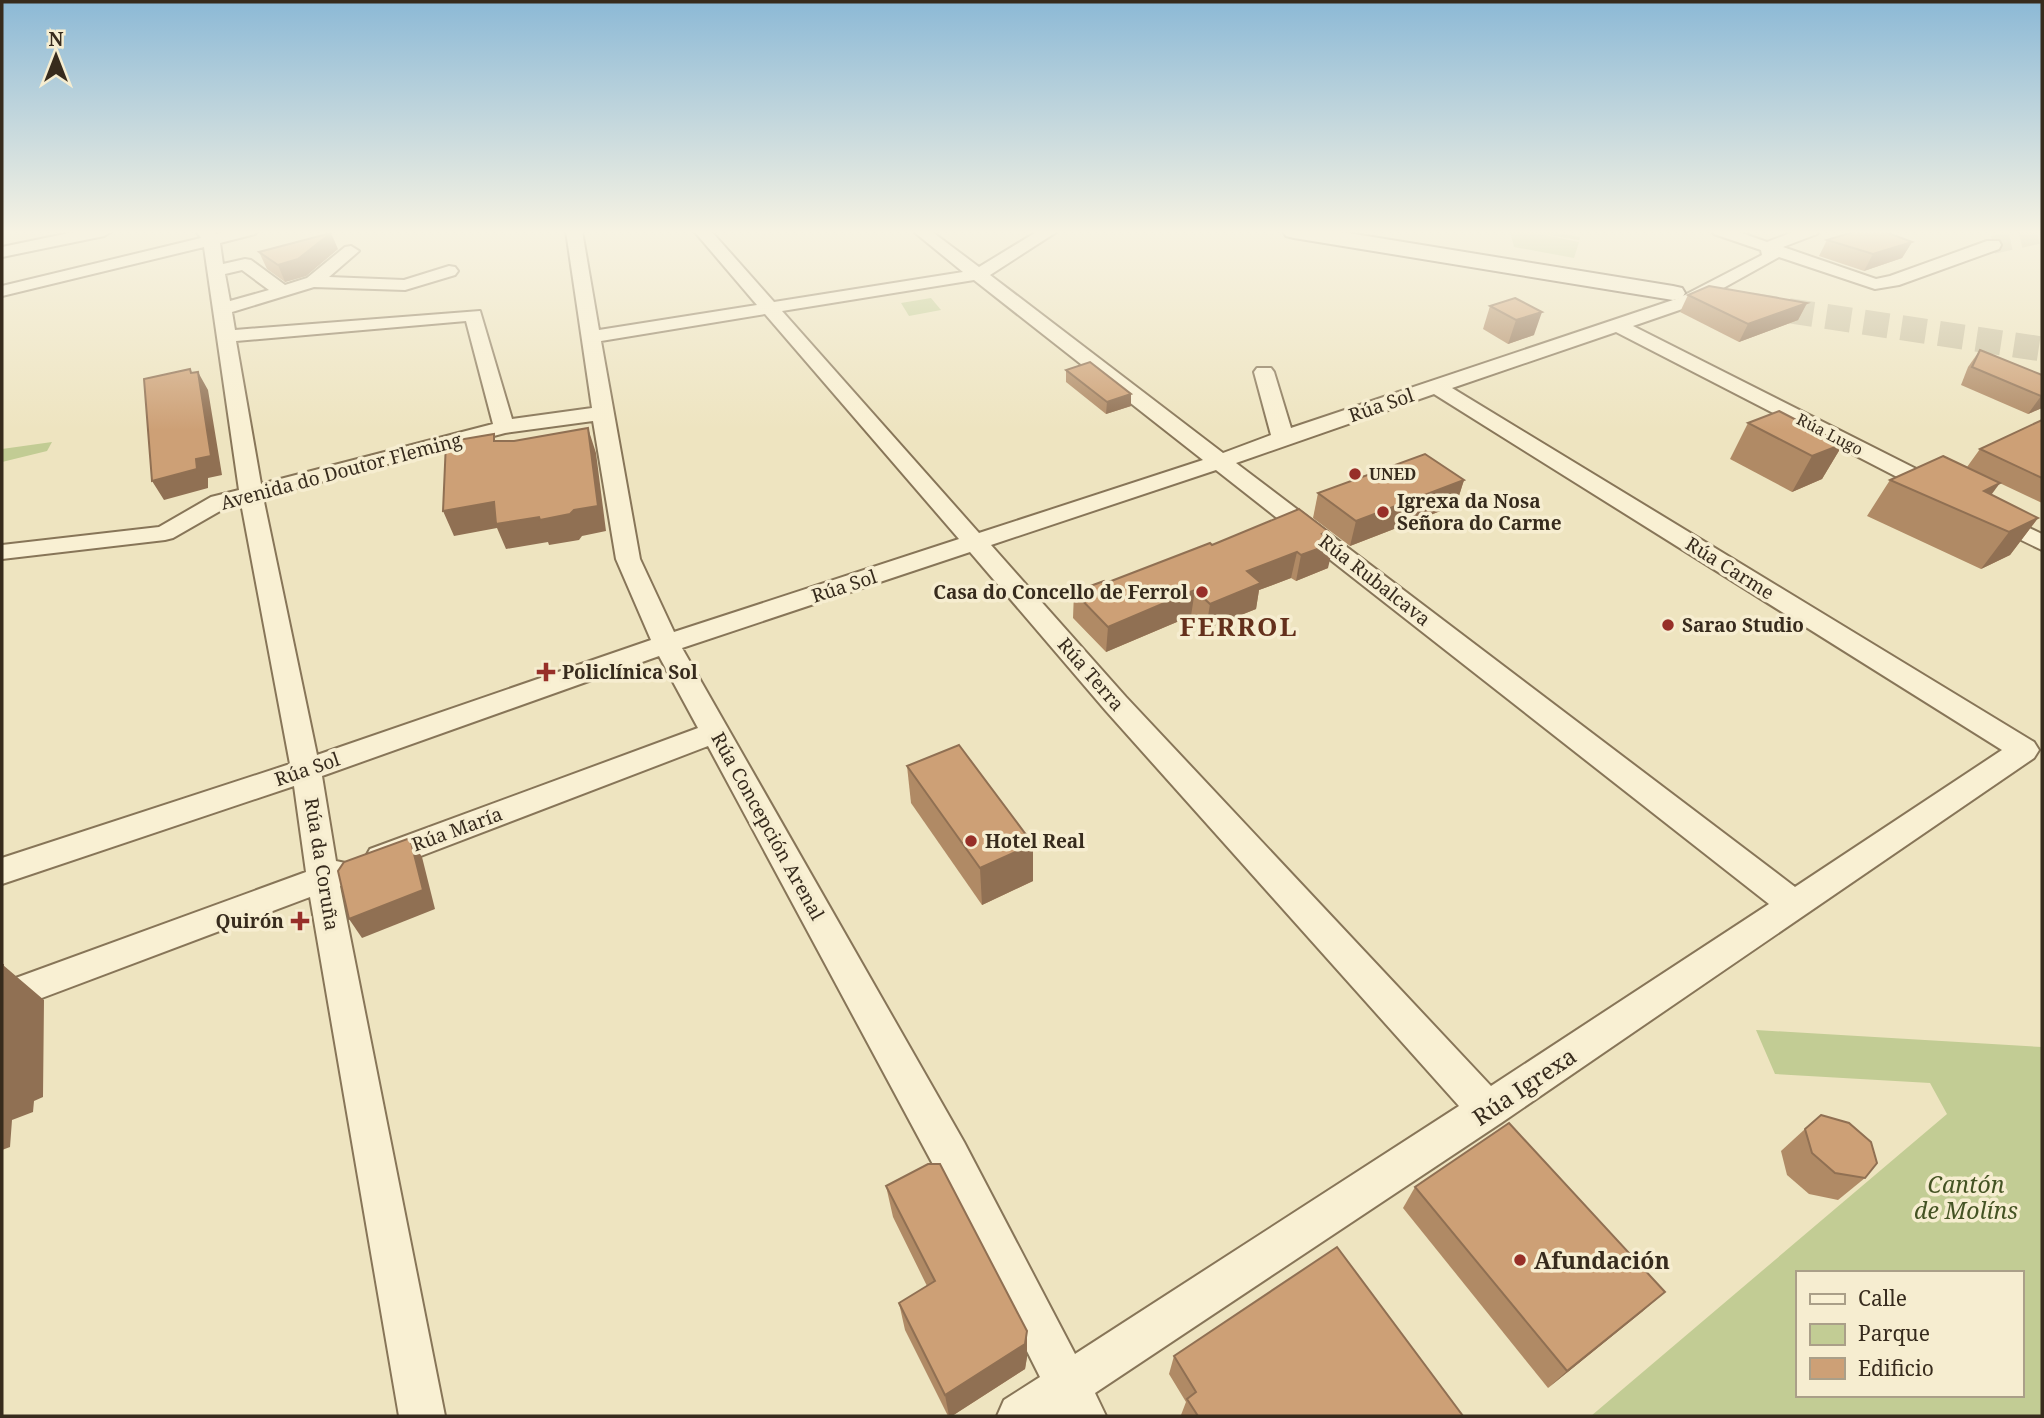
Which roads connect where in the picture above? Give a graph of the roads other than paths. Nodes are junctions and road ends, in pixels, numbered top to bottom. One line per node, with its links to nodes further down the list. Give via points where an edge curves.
1 (221, 297): 13 (street, Rúa da Coruña)
2 (273, 297): 13 (street)
3 (424, 297): 11 (street, via 462,299 469,302)
4 (585, 297): 15 (street, Rúa Concepción Arenal)
5 (761, 297): 10 (street, Rúa Terra)
6 (842, 297): 10 (street)
7 (1010, 297): 21 (street, Rúa Rubalcava)
8 (1636, 297): 12 (main road)
9 (1679, 297): 12 (street, Rúa Sol)
10 (771, 309): 15 (street); 23 (street, Rúa Terra)
11 (474, 315): 13 (street); 18 (street)
12 (1648, 315): 14 (street, Rúa Sol)
13 (225, 322): 22 (street, Rúa da Coruña)
14 (1617, 325): 17 (street, Rúa Sol); 24 (street, Rúa Lugo)
15 (592, 337): 19 (street, Rúa Concepción Arenal)
16 (1264, 372): 20 (street)
17 (1435, 386): 20 (street, Rúa Sol); 28 (street, Rúa Carme)
18 (504, 427): 19 (street, Avenida do Doutor Fleming); 22 (street, Avenida do Doutor Fleming)
19 (598, 434): 26 (street, Rúa Concepción Arenal, via 628,559)
20 (1283, 438): 21 (street, Rúa Sol)
21 (1221, 461): 23 (street, Rúa Sol); 32 (street, Rúa Rubalcava)
22 (251, 494): 25 (street, Avenida do Doutor Fleming, via 219,502 165,533); 29 (street, Rúa da Coruña)
23 (977, 543): 26 (street, Rúa Sol); 34 (street, Rúa Terra, via 1116,704)
24 (2042, 543)
25 (2, 552)
26 (666, 644): 27 (street, Rúa Concepción Arenal); 29 (street, Rúa Sol)
27 (716, 733): 31 (street, Rúa María); 35 (street, Rúa Concepción Arenal, via 950,1156)
28 (2033, 749): 32 (street, Rúa Igrexa)
29 (306, 770): 30 (street, Rúa Sol); 31 (street, Rúa da Coruña)
30 (2, 871)
31 (323, 879): 33 (street, Rúa María); 36 (street, Rúa da Coruña)
32 (1794, 905): 34 (street, Rúa Igrexa)
33 (2, 998)
34 (1488, 1110): 35 (street, Rúa Igrexa)
35 (1075, 1401): 37 (street, Rúa Igrexa)
36 (422, 1416)
37 (1020, 1416)

